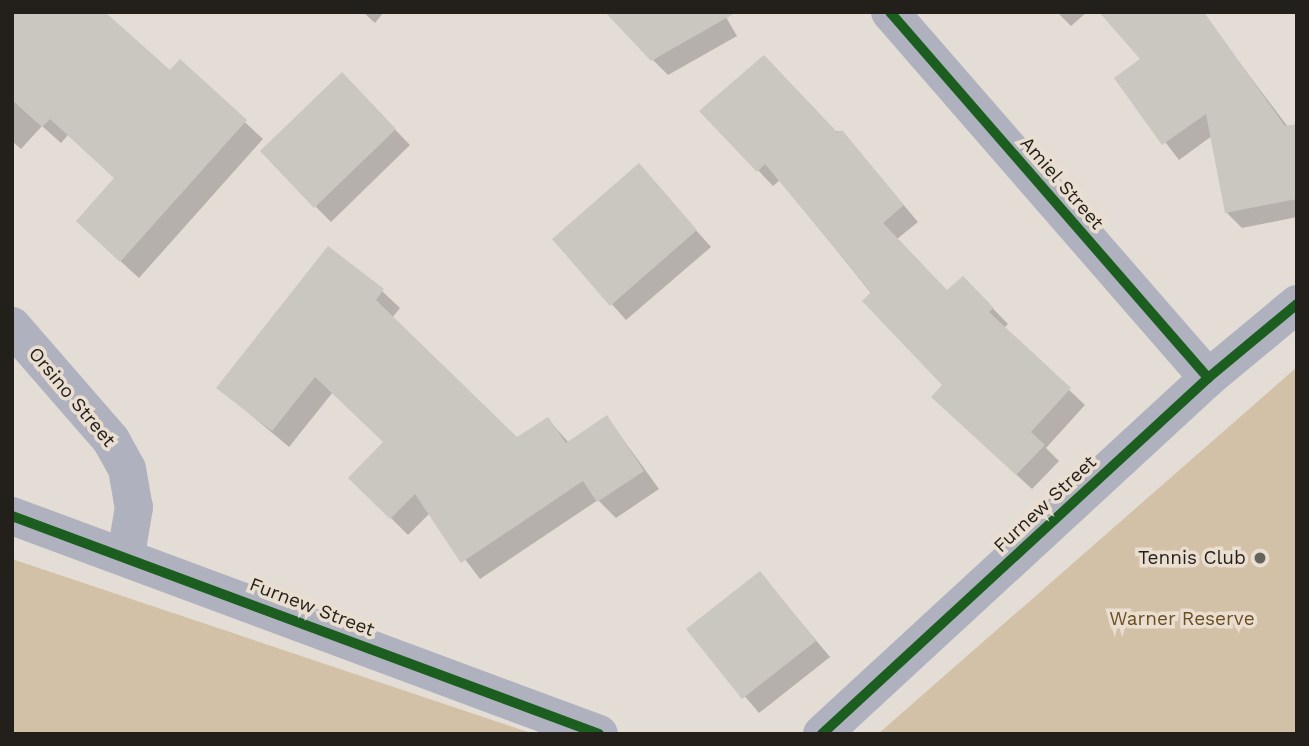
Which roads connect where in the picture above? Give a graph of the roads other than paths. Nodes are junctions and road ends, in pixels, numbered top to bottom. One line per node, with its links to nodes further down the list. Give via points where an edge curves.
1 (890, 12): 4 (street, Amiel Street)
2 (1297, 304): 4 (street, Furnew Street)
3 (12, 326): 6 (street, Orsino Street, via 111,440 127,469 134,507)
4 (1208, 378): 8 (street, Furnew Street)
5 (12, 516): 6 (street, Furnew Street)
6 (126, 555): 7 (street, Furnew Street)
7 (599, 734)
8 (822, 734)

